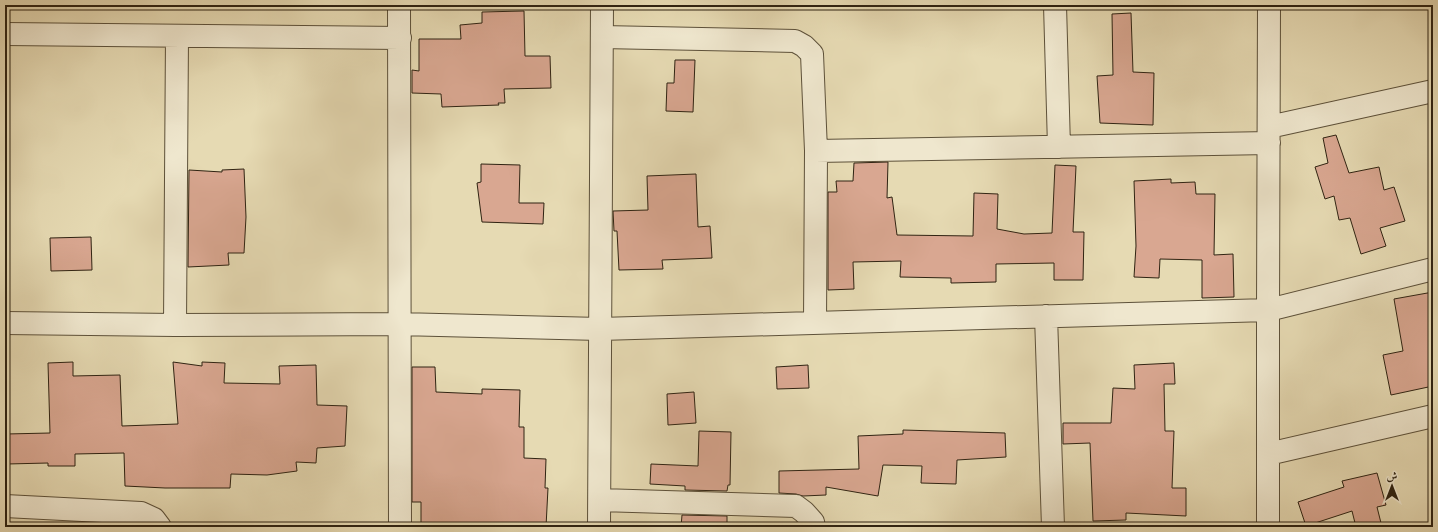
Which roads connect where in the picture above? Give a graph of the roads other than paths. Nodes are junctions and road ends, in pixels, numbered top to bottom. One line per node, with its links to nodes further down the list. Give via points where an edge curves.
1 (399, 5): 8 (street)
2 (602, 5): 7 (street)
3 (1055, 5): 11 (street)
4 (1269, 5): 10 (street)
5 (5, 34): 6 (street)
6 (177, 36): 8 (street); 19 (street)
7 (602, 37): 12 (street, via 795,41 812,54); 20 (street)
8 (400, 38): 18 (street)
9 (1433, 91): 10 (street)
10 (1269, 135): 11 (street); 14 (street)
11 (1059, 147): 12 (street)
12 (816, 152): 16 (street)
13 (1433, 268): 14 (street)
14 (1268, 310): 15 (street); 22 (street)
15 (1046, 316): 16 (street); 29 (street)
16 (815, 323): 20 (street)
17 (5, 324): 19 (street)
18 (399, 324): 19 (street); 20 (street); 26 (street)
19 (175, 325)
20 (600, 329): 23 (street)
21 (1433, 416): 22 (street)
22 (1268, 454): 30 (street)
23 (600, 500): 27 (street); 28 (street, via 796,506 813,522)
24 (5, 506): 25 (street, via 141,513 154,519)
25 (160, 527)
26 (400, 527)
27 (599, 527)
28 (814, 527)
29 (1053, 527)
30 (1268, 527)

